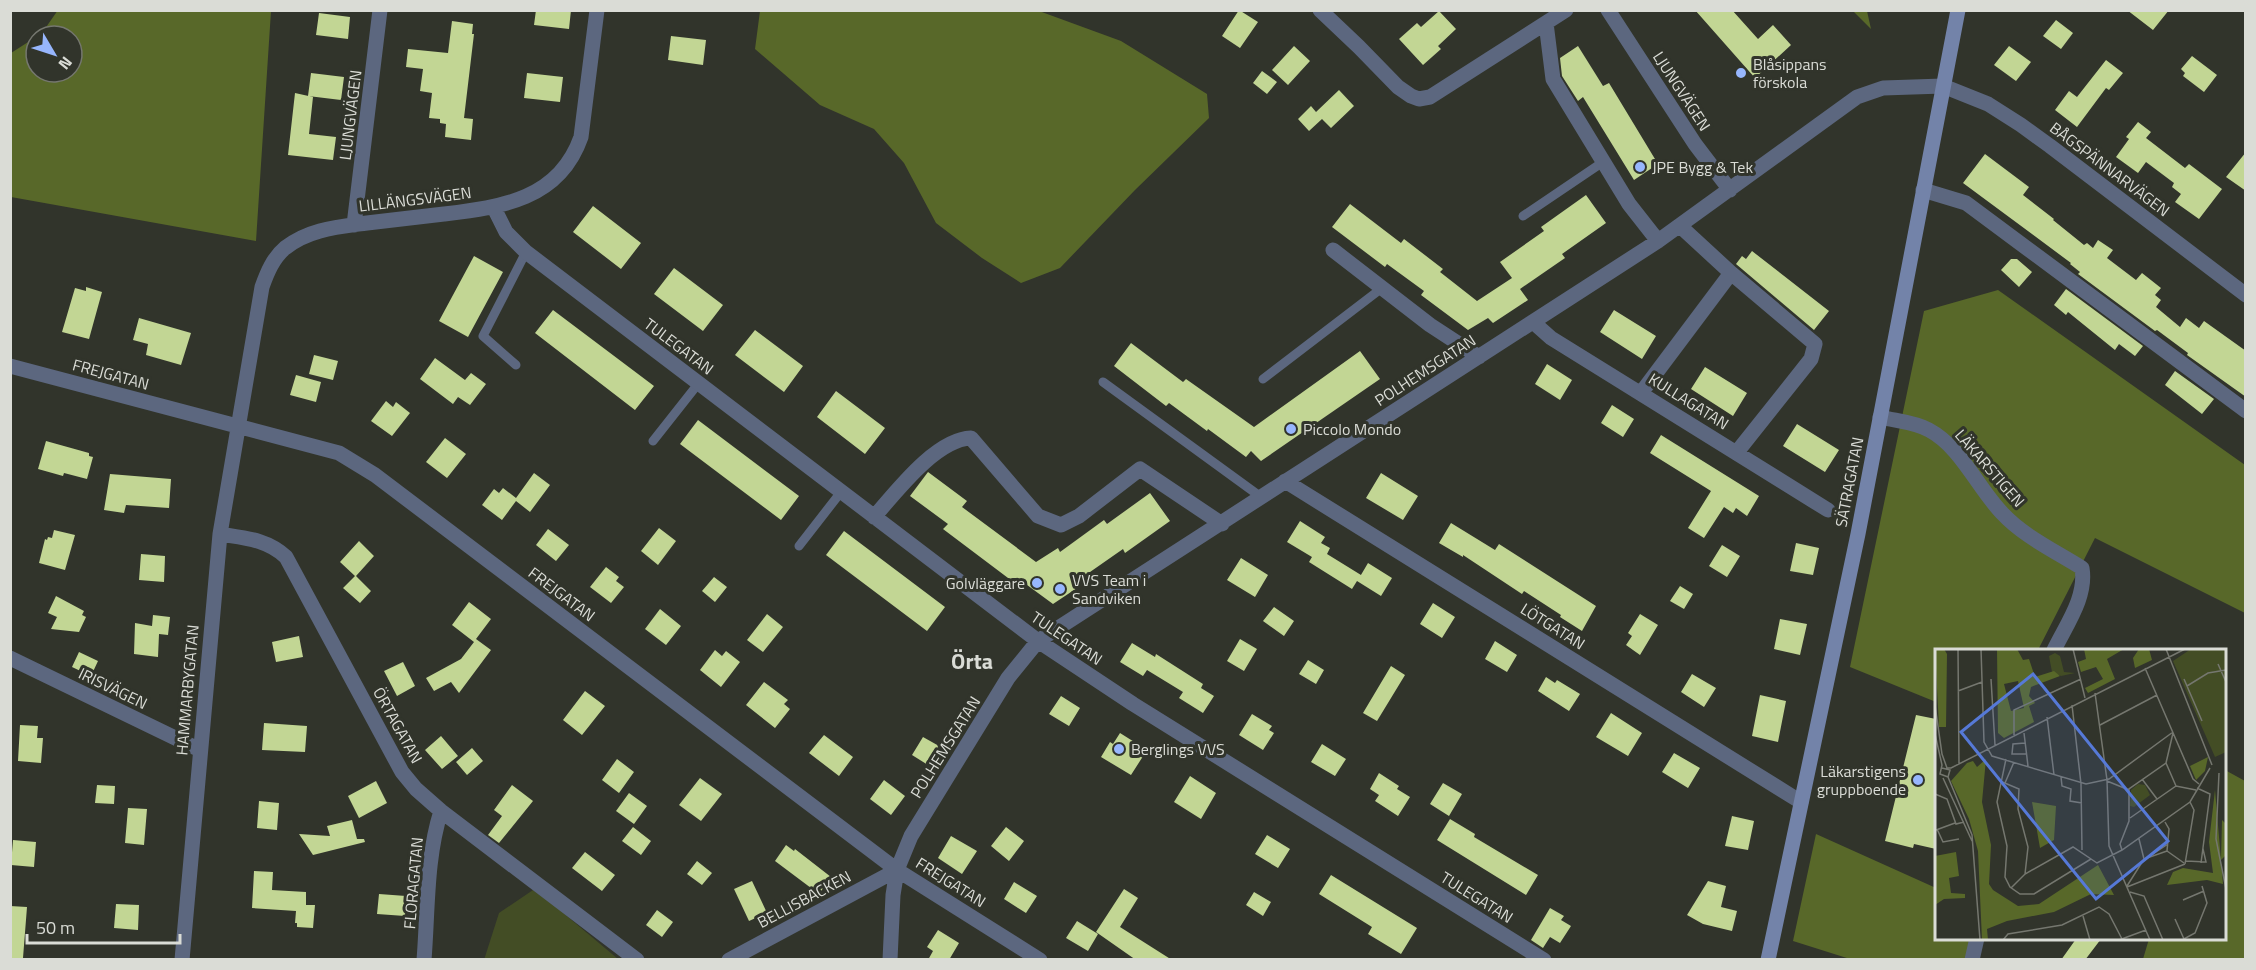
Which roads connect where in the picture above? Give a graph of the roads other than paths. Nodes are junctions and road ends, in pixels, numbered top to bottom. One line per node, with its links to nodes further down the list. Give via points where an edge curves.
1 (380, 10): 14 (street, LJUNGVÄGEN)
2 (597, 10): 12 (street, LILLÄNGSVÄGEN, via 582,138 576,153 555,179)
3 (1320, 10): 7 (street, via 1398,87 1419,99 1430,97)
4 (1566, 10): 7 (street)
5 (1608, 10): 10 (street, LJUNGVÄGEN, via 1695,144)
6 (1958, 10): 8 (street, SÄTRAGATAN)
7 (1546, 23): 9 (street, via 1553,79)
8 (1943, 86): 10 (street, POLHEMSGATAN, via 1883,88 1857,97); 11 (street, SÄTRAGATAN); 21 (street, BÅGSPÄNNARVÄGEN, via 1979,100 2021,124)
9 (1603, 162): 13 (lane); 16 (street)
10 (1730, 190): 15 (street, POLHEMSGATAN)
11 (1923, 190): 30 (street, via 1966,203); 31 (street, SÄTRAGATAN)
12 (494, 208): 14 (street, LILLÄNGSVÄGEN); 18 (street, TULEGATAN, via 507,232)
13 (1523, 216)
14 (354, 225): 32 (street, LILLÄNGSVÄGEN, via 311,233 283,250 268,270)
15 (1680, 226): 16 (street, POLHEMSGATAN); 19 (street)
16 (1658, 241): 22 (street, POLHEMSGATAN)
17 (1333, 250): 20 (street)
18 (526, 252): 24 (lane, via 483,336); 28 (street, TULEGATAN)
19 (1731, 273): 29 (street); 34 (street, via 1815,344 1811,359)
20 (1382, 288): 23 (street); 26 (lane)
21 (2246, 295)
22 (1533, 322): 23 (street, POLHEMSGATAN); 29 (street, KULLAGATAN, via 1551,338)
23 (1479, 357): 35 (street, POLHEMSGATAN)
24 (516, 365)
25 (10, 366): 32 (street, FREJGATAN)
26 (1263, 380)
27 (1103, 382): 37 (lane)
28 (698, 384): 33 (lane); 36 (street, TULEGATAN)
29 (1641, 393): 34 (street, KULLAGATAN)
30 (2246, 411)
31 (1880, 417): 44 (street, LÄKARSTIGEN, via 1929,430 1950,446 2002,514 2082,568 2080,597); 47 (street, SÄTRAGATAN)
32 (240, 426): 41 (street, HAMMARBYGATAN); 49 (street, FREJGATAN, via 339,453 375,475)
33 (653, 441)
34 (1737, 452): 38 (street, KULLAGATAN)
35 (1285, 481): 37 (street, POLHEMSGATAN); 47 (street, LÖTGATAN)
36 (841, 492): 39 (street, TULEGATAN); 42 (lane)
37 (1261, 497): 40 (street, POLHEMSGATAN)
38 (1828, 510)
39 (874, 518): 40 (street, via 915,469 959,438 971,438 1038,516 1061,525 1079,516 1140,469); 43 (street, TULEGATAN)
40 (1222, 524): 43 (street, POLHEMSGATAN)
41 (220, 534): 46 (street, HAMMARBYGATAN); 48 (street, ÖRTAGATAN, via 267,543 286,557 402,772)
42 (799, 546)
43 (1038, 641): 49 (street, POLHEMSGATAN, via 1002,688 911,836); 57 (street, TULEGATAN)
44 (2055, 649)
45 (10, 658): 46 (street, IRISVÄGEN)
46 (200, 750): 51 (street, HAMMARBYGATAN)
47 (1801, 802): 58 (street, SÄTRAGATAN)
48 (441, 811): 52 (street, FLORAGATAN, via 435,828); 53 (street, ÖRTAGATAN)
49 (897, 870): 54 (street, BELLISBACKEN); 55 (street, POLHEMSGATAN); 56 (street, FREJGATAN)
50 (1977, 940): 59 (street)
51 (182, 960)
52 (424, 960)
53 (637, 960)
54 (729, 960)
55 (890, 960)
56 (1040, 960)
57 (1544, 960)
58 (1768, 960)
59 (1972, 960)

